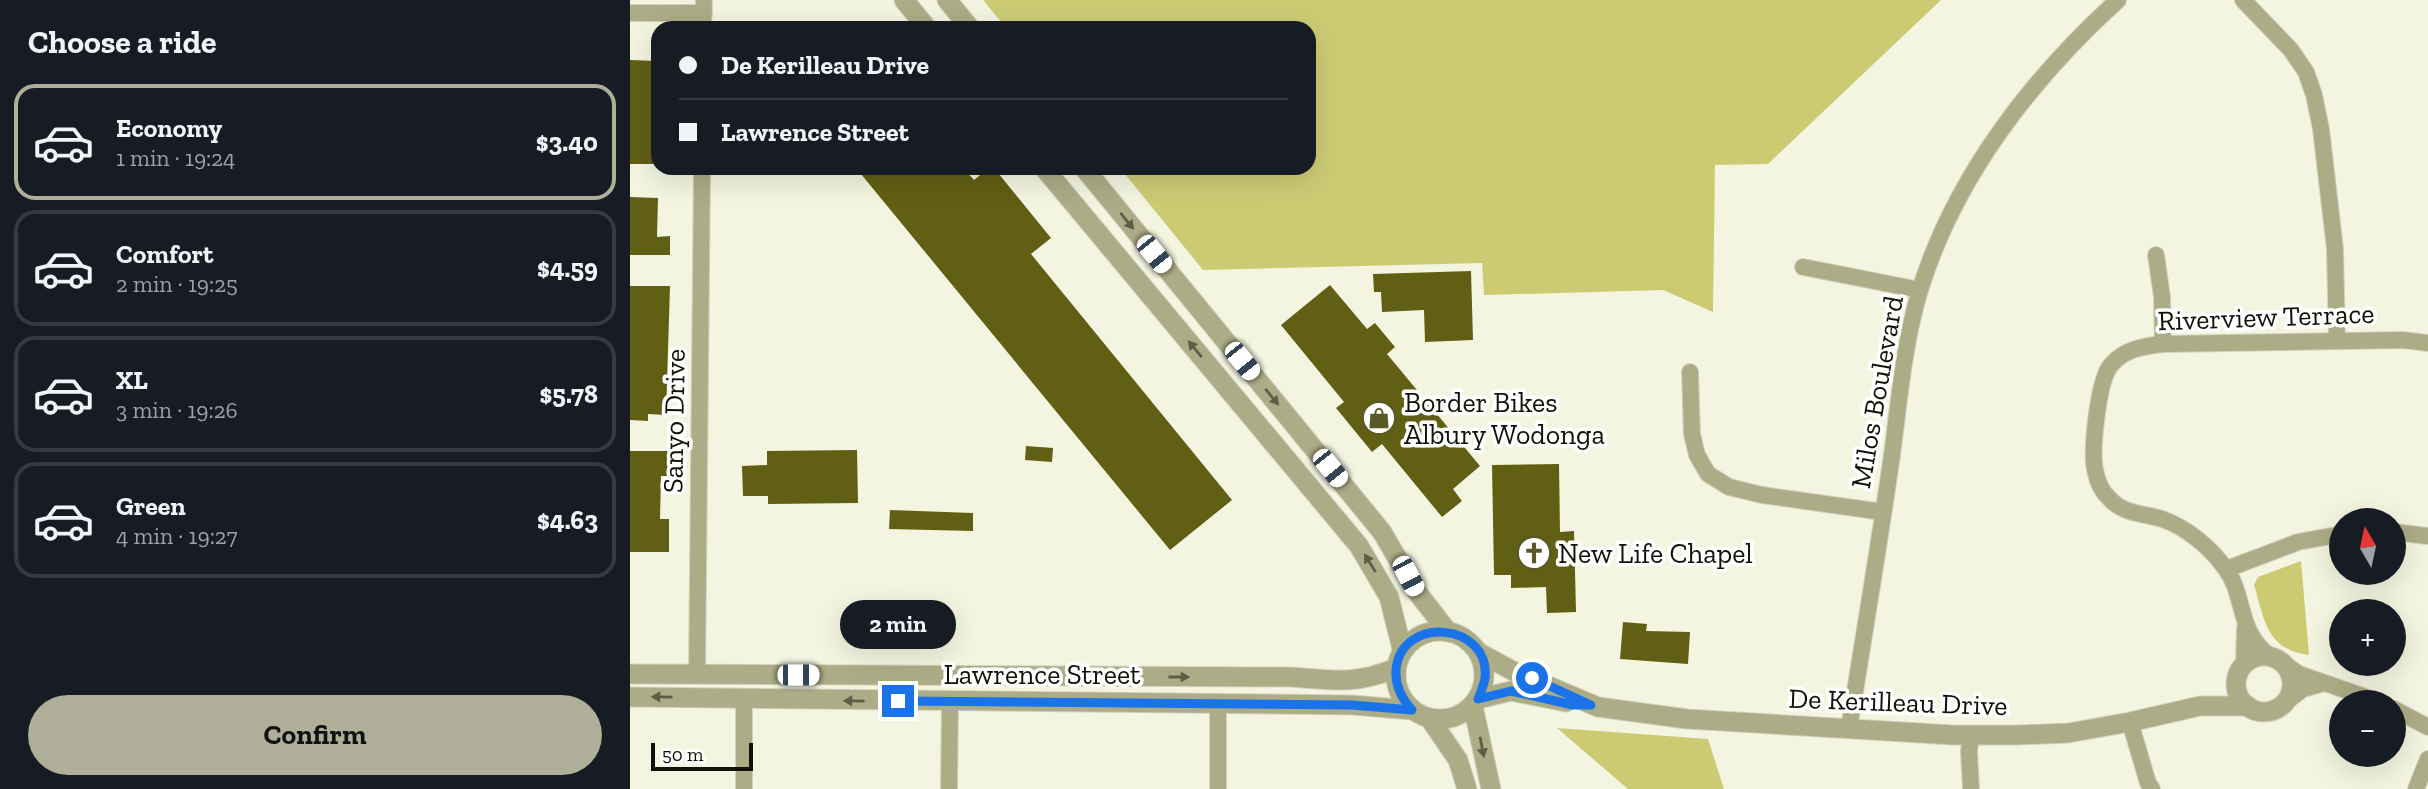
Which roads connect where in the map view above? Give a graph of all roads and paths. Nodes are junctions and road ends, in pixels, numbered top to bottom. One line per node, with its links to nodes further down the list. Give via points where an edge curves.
1 (904, 0): 7 (street)
2 (947, 0): 8 (street)
3 (2118, 0): 14 (street, Milos Boulevard, via 2053,63 2015,111 1955,207)
4 (2242, 0): 15 (street, via 2291,50 2306,72 2314,96 2335,249)
5 (630, 13): 6 (street)
6 (704, 14)
7 (921, 21)
8 (964, 21)
9 (702, 175): 31 (street, Sanyo Drive)
10 (1050, 175): 27 (street, one-way to 10, via 1389,597 1359,546)
11 (1090, 175): 25 (street, one-way to 25, via 1382,532 1417,592)
12 (2156, 255): 17 (street)
13 (1803, 267): 14 (street)
14 (1920, 290): 19 (street, Milos Boulevard, via 1904,359)
15 (2337, 341): 16 (street, Riverview Terrace); 17 (street, Riverview Terrace)
16 (2428, 343)
17 (2164, 344): 23 (street, Riverview Terrace, via 2133,349 2107,370 2094,449 2098,480 2121,509 2174,525 2202,543)
18 (1690, 372): 19 (street, via 1692,434 1697,456 1708,474 1729,487 1762,495)
19 (1883, 512): 51 (street, Milos Boulevard)
20 (2406, 533): 22 (street)
21 (2329, 536): 23 (street, via 2298,542)
22 (2428, 536)
23 (2227, 569): 24 (street, Riverview Terrace)
24 (2245, 622): 28 (street, Riverview Terrace, via 2256,643); 29 (street, Riverview Terrace)
25 (1448, 632): 26 (street, via 1460,635); 27 (street, via 1420,636)
26 (1478, 652): 40 (street, via 1485,679); 43 (street, De Kerilleau Drive)
27 (1399, 659): 33 (street, Lawrence Street, via 1371,678 1346,681); 46 (street, via 1398,691)
28 (2278, 661): 29 (street, via 2252,659); 34 (street); 41 (street, via 2289,671 2292,688)
29 (2241, 669): 44 (street, De Kerilleau Drive, via 2223,691); 45 (street, via 2238,692)
30 (630, 674): 31 (street, Lawrence Street)
31 (697, 674): 32 (street, Lawrence Street); 37 (street)
32 (744, 674): 33 (street, Lawrence Street, one-way to 33); 38 (street)
33 (1216, 677): 42 (street)
34 (2324, 683): 35 (street); 41 (street, via 2303,689)
35 (2345, 690)
36 (630, 697): 37 (street, Lawrence Street, one-way to 36)
37 (697, 698): 38 (street, Lawrence Street)
38 (744, 699): 39 (street, Lawrence Street, one-way to 38); 54 (street)
39 (950, 702): 42 (street, Lawrence Street); 55 (street)
40 (1476, 702): 43 (street, De Kerilleau Drive, via 1511,691); 48 (street, via 1453,718); 58 (street, one-way to 58)
41 (2284, 703): 45 (street, via 2270,711)
42 (1218, 704): 46 (street, Lawrence Street); 56 (street)
43 (1591, 705): 51 (street, De Kerilleau Drive, via 1688,719)
44 (2200, 706): 45 (street, De Kerilleau Drive); 49 (street, De Kerilleau Drive)
45 (2248, 706)
46 (1412, 710): 48 (street)
47 (2406, 715): 50 (street)
48 (1430, 719): 57 (street, via 1458,760)
49 (2130, 722): 52 (street, De Kerilleau Drive, via 2068,733); 60 (street)
50 (2428, 727)
51 (1849, 729): 52 (street, De Kerilleau Drive)
52 (1972, 735): 59 (street)
53 (2428, 759): 61 (street)
54 (744, 789)
55 (949, 789)
56 (1218, 789)
57 (1467, 789)
58 (1491, 789)
59 (1971, 789)
60 (2152, 789)
61 (2416, 789)

